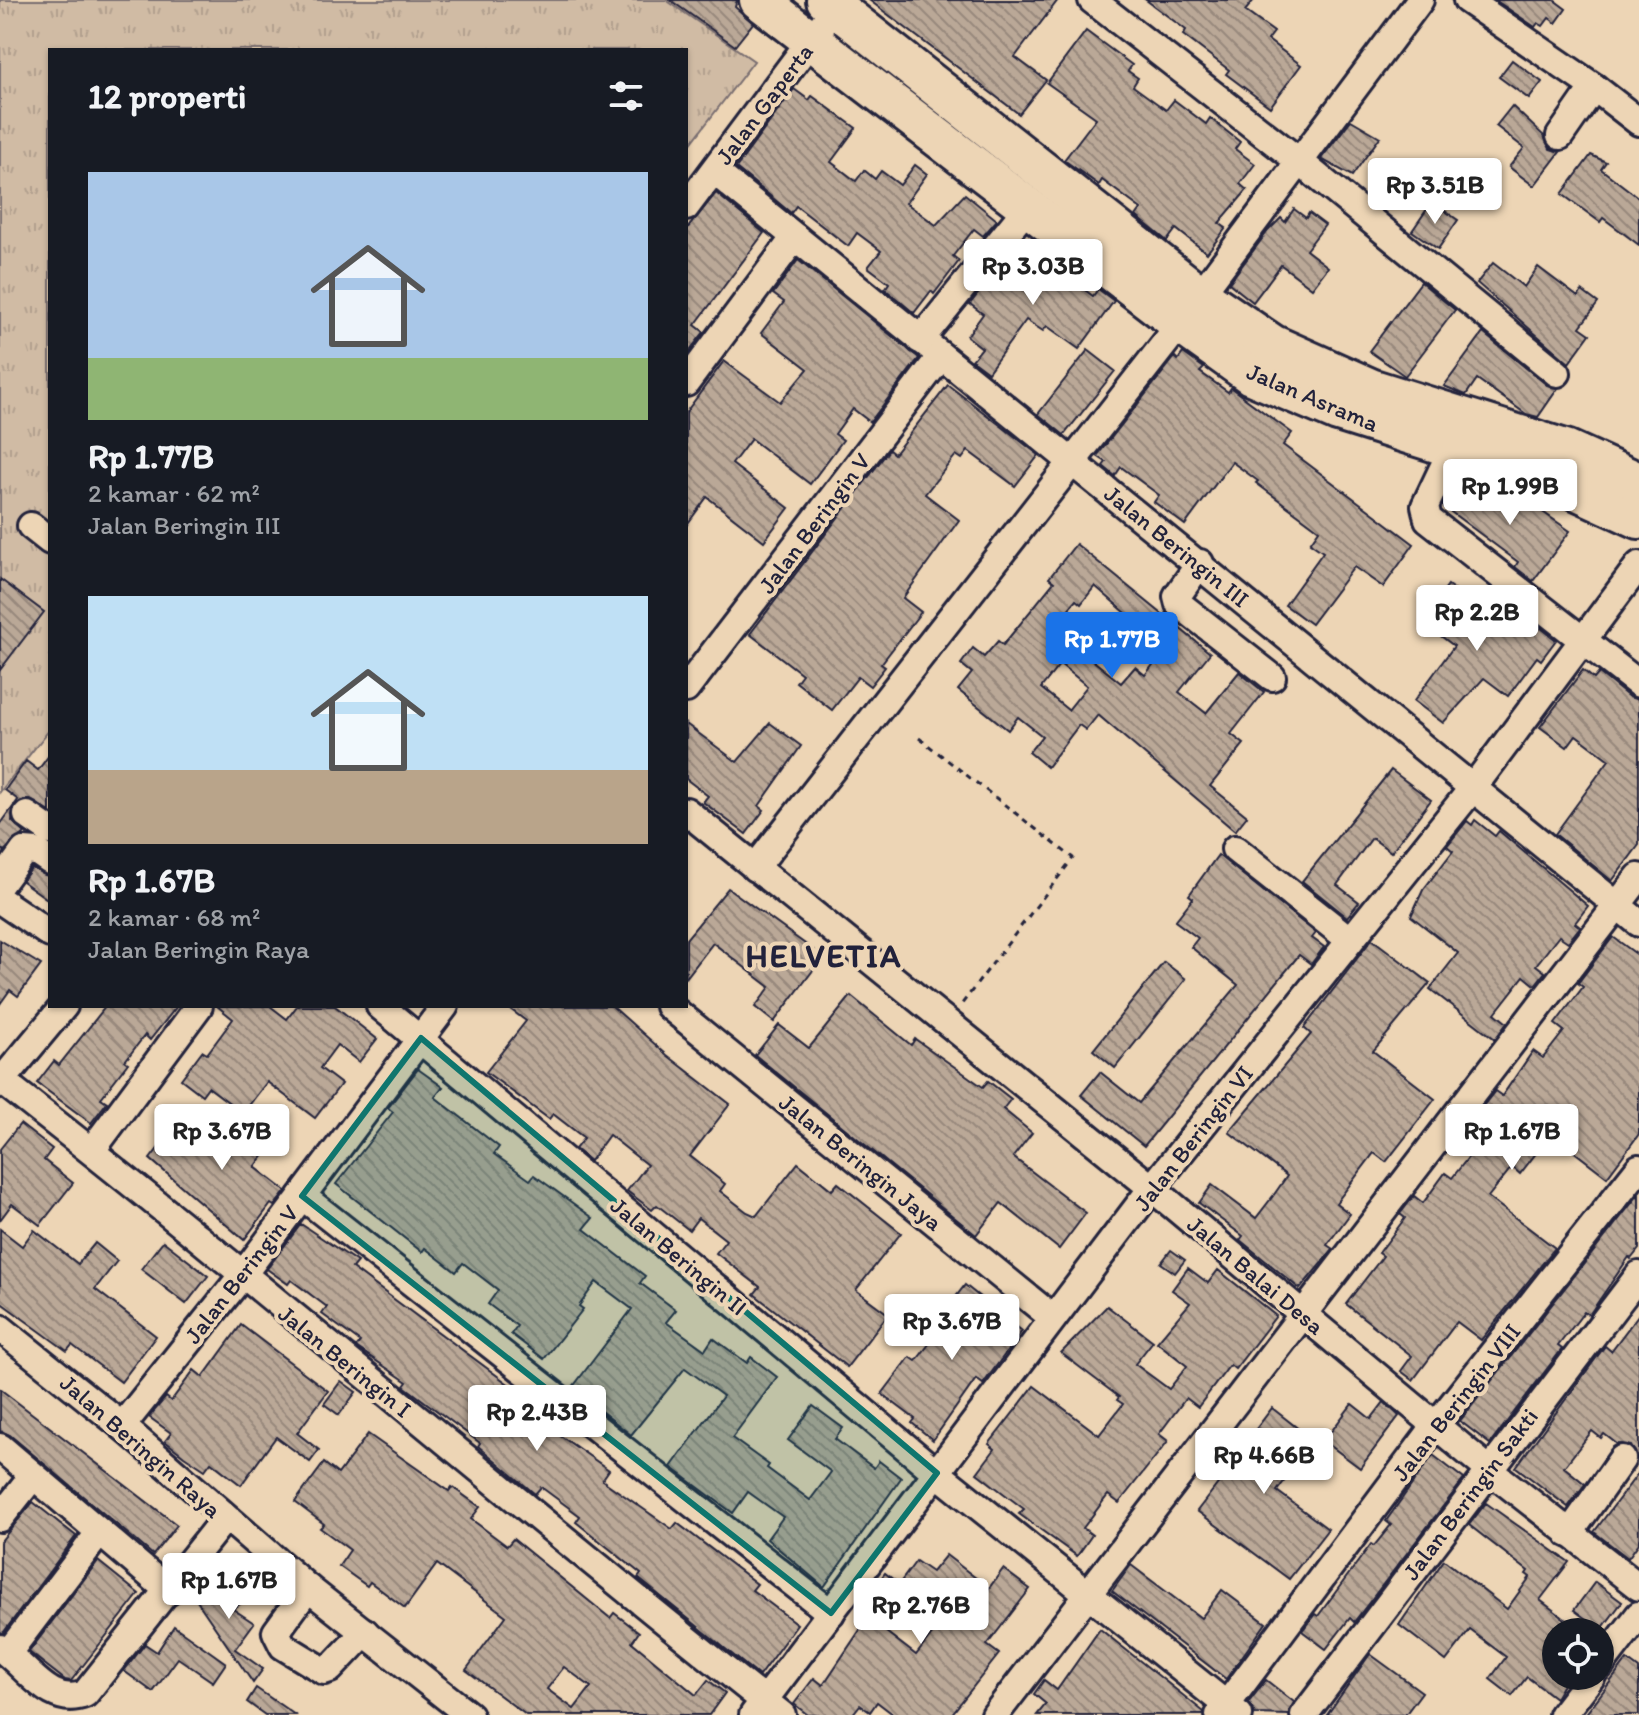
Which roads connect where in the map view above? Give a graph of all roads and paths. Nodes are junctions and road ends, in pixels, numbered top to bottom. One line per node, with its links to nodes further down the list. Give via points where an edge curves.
1 (759, 0): 6 (highway, Jalan Asrama)
2 (1092, 0): 10 (street)
3 (1420, 0): 10 (street)
4 (1467, 0): 7 (street)
5 (834, 2): 6 (street, Jalan Gaperta); 15 (highway, Jalan Asrama)
6 (812, 40): 11 (street, Jalan Gaperta); 13 (highway, Jalan Asrama)
7 (1594, 87): 8 (street); 9 (street)
8 (1639, 122)
9 (1560, 136)
10 (1300, 162): 15 (street); 18 (street)
11 (714, 171): 12 (street, Jalan Gaperta); 14 (street, Jalan Beringin III)
12 (688, 204)
13 (1027, 208): 15 (highway, Jalan Asrama); 16 (street)
14 (795, 237): 16 (street, Jalan Beringin III); 19 (street)
15 (1190, 310): 20 (highway, Jalan Asrama, via 1251,375 1338,412); 21 (street); 22 (highway, Jalan Asrama, via 1373,389 1568,450)
16 (920, 340): 17 (street, Jalan Beringin III)
17 (941, 356): 21 (street, Jalan Beringin III); 31 (street, Jalan Beringin V)
18 (1557, 373)
19 (688, 380)
20 (1452, 449): 23 (highway, Jalan Asrama, via 1554,480); 27 (street, via 1425,506 1428,519)
21 (1071, 462): 24 (street, Jalan Beringin III); 39 (street)
22 (1639, 482)
23 (1639, 519)
24 (1200, 563): 26 (street, Jalan Beringin III); 28 (street, via 1177,599)
25 (1639, 565): 27 (street, Jalan Beringin VI)
26 (1274, 624): 28 (street); 33 (street, Jalan Beringin III)
27 (1584, 641): 30 (street); 33 (street, Jalan Beringin VI)
28 (1247, 660): 29 (street)
29 (1272, 677)
30 (1639, 684)
31 (688, 686)
32 (919, 738): 52 (path, via 1073,858)
33 (1472, 789): 43 (street, Jalan Beringin III); 46 (street, Jalan Beringin VI)
34 (688, 813): 39 (street, Jalan Balai Desa)
35 (27, 815): 36 (street)
36 (48, 830)
37 (1235, 849): 46 (street)
38 (48, 860): 41 (street, via 33,850 24,851)
39 (755, 868): 52 (street, Jalan Balai Desa)
40 (1639, 877): 43 (street)
41 (0, 884)
42 (0, 900): 45 (street)
43 (1618, 906): 44 (street, Jalan Beringin III); 61 (street)
44 (1639, 923)
45 (48, 933)
46 (1350, 940): 57 (street, Jalan Beringin VI)
47 (62, 1008): 54 (street)
48 (198, 1008): 55 (street)
49 (383, 1008): 53 (street, Jalan Beringin II)
50 (444, 1008): 53 (street, Jalan Beringin V)
51 (671, 1008): 62 (street, Jalan Beringin Jaya)
52 (947, 1023): 57 (street, Jalan Balai Desa)
53 (421, 1038): 58 (street, Jalan Beringin V); 69 (street, Jalan Beringin II)
54 (5, 1069): 55 (street, Jalan Beringin I)
55 (92, 1150): 60 (street, Jalan Beringin I)
56 (1639, 1168): 64 (street, Jalan Beringin VIII)
57 (1152, 1188): 61 (street, Jalan Balai Desa); 62 (street, Jalan Beringin VI)
58 (302, 1196): 60 (street, Jalan Beringin V); 79 (street)
59 (1639, 1275): 68 (street, Jalan Beringin Sakti)
60 (241, 1277): 65 (street, Jalan Beringin V); 85 (street, Jalan Beringin I)
61 (1303, 1313): 64 (street, Jalan Balai Desa); 78 (street)
62 (1053, 1318): 69 (street, Jalan Beringin VI)
63 (0, 1328): 65 (street, Jalan Beringin Raya)
64 (1436, 1425): 68 (street, Jalan Balai Desa); 86 (street, Jalan Beringin VIII)
65 (122, 1426): 72 (street, Jalan Beringin Raya)
66 (0, 1447): 70 (street)
67 (1622, 1459): 74 (street)
68 (1488, 1469): 74 (street, Jalan Balai Desa); 89 (street, Jalan Beringin Sakti)
69 (937, 1473): 78 (street, Jalan Beringin II); 79 (street, Jalan Beringin VI)
70 (33, 1476): 71 (street); 73 (street)
71 (0, 1518)
72 (224, 1519): 76 (street, Jalan Beringin Raya); 77 (street)
73 (99, 1533): 77 (street); 82 (street)
74 (1569, 1534): 75 (street, Jalan Balai Desa)
75 (1639, 1587)
76 (308, 1588): 80 (street, Jalan Beringin Raya); 80 (street, via 276,1632 283,1646 324,1671)
77 (169, 1591): 82 (street, via 85,1694 66,1699 55,1695)
78 (1089, 1593): 86 (street, Jalan Beringin II); 88 (street)
79 (831, 1613): 85 (street, Jalan Beringin VI)
80 (365, 1632): 87 (street, Jalan Beringin Raya)
81 (1634, 1632): 83 (street)
82 (4, 1650)
83 (1614, 1652)
84 (1582, 1690): 90 (street)
85 (766, 1710)
86 (1228, 1712)
87 (469, 1715)
88 (995, 1715)
89 (1304, 1715)
90 (1563, 1715)

